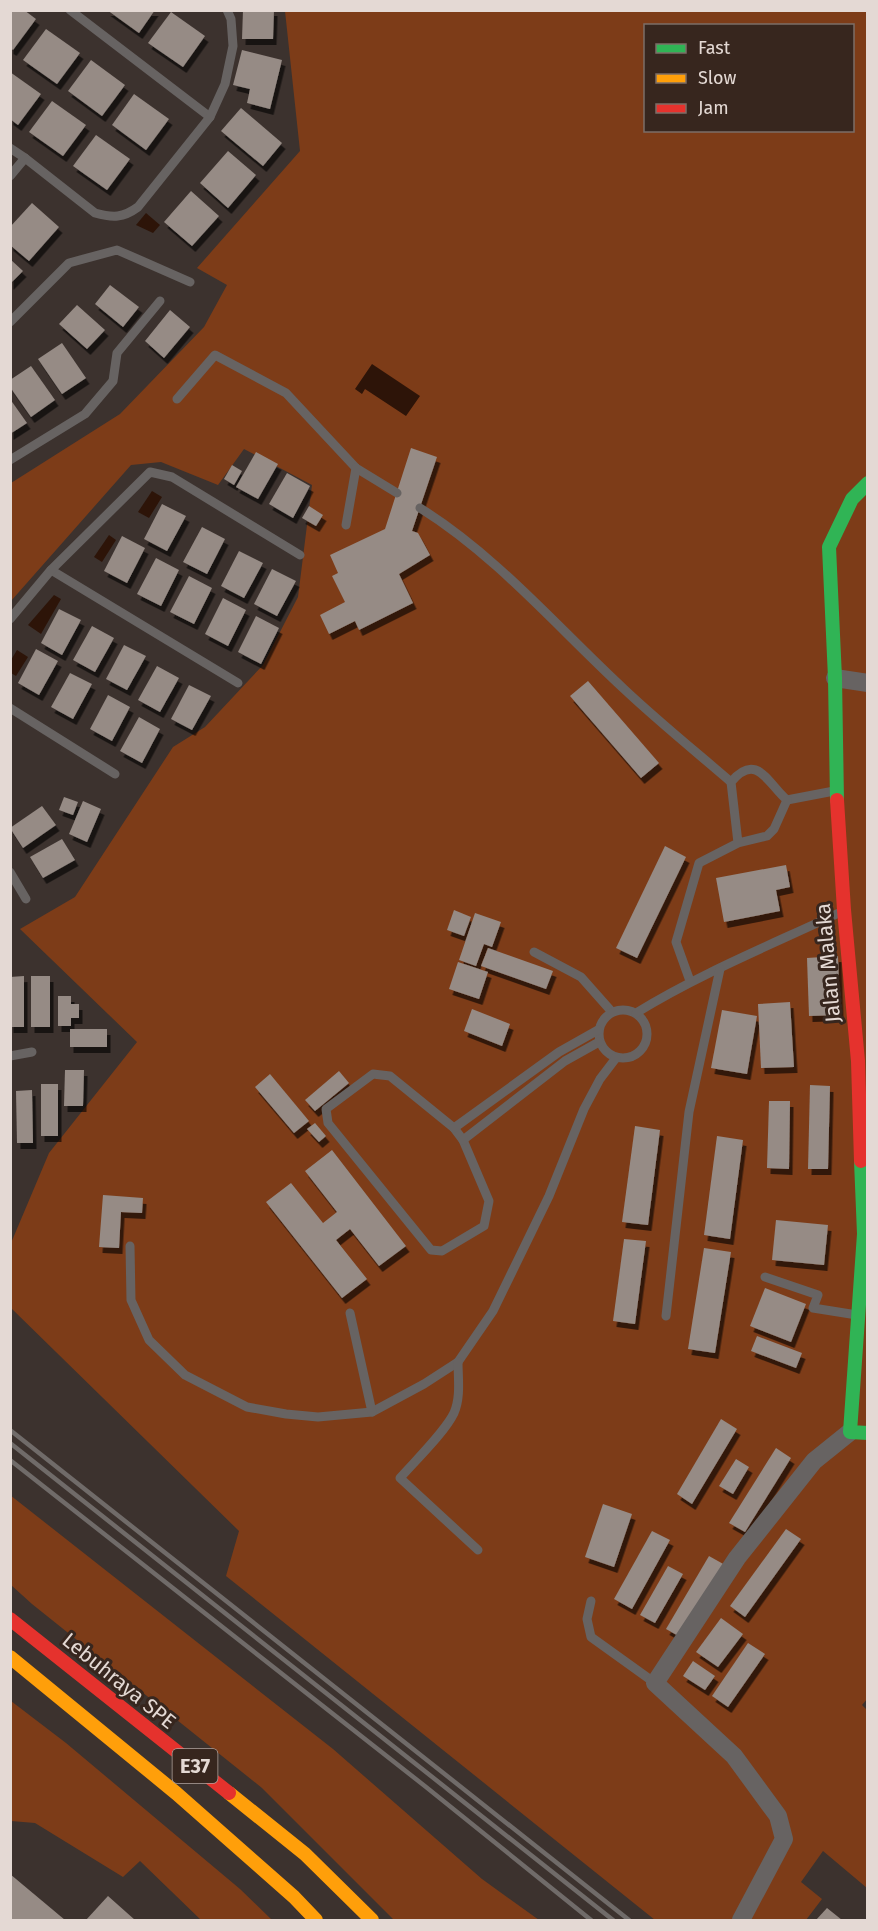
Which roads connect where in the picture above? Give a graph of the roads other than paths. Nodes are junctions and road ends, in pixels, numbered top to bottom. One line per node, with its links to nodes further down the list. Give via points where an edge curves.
1 (70, 10): 3 (lane)
2 (227, 10): 3 (lane, via 233,46 225,84)
3 (210, 117): 5 (lane, via 138,207 127,215 107,217 95,213)
4 (10, 148): 5 (lane)
5 (24, 158): 6 (lane)
6 (10, 176)
7 (190, 282): 9 (lane, via 117,250 69,263)
8 (160, 301): 11 (lane, via 117,353 113,381 85,414)
9 (10, 322)
10 (177, 399): 12 (lane, via 215,355 286,393)
11 (10, 460)
12 (356, 468): 14 (lane); 16 (lane)
13 (867, 483): 20 (main road, Jalan Malaka, via 852,499 829,547)
14 (397, 493)
15 (420, 508): 25 (lane, via 473,547 624,689)
16 (346, 525)
17 (300, 555): 18 (lane, via 172,477 150,472)
18 (51, 570): 19 (lane); 21 (lane)
19 (10, 619)
20 (835, 678): 22 (street); 26 (main road, Jalan Malaka)
21 (238, 683)
22 (867, 683)
23 (10, 708): 24 (lane)
24 (114, 774)
25 (731, 782): 27 (lane, via 739,772 752,769 766,775); 28 (lane)
26 (836, 791): 27 (lane); 31 (main road, Jalan Malaka)
27 (787, 800): 28 (lane, via 767,836)
28 (738, 843): 34 (lane, via 699,863 676,942)
29 (10, 872): 30 (lane)
30 (27, 899)
31 (844, 910): 33 (lane); 47 (main road, Jalan Malaka, via 858,1061 864,1234)
32 (534, 952): 35 (lane, via 580,977)
33 (720, 969): 34 (lane); 48 (lane, via 689,1112)
34 (690, 981): 36 (lane)
35 (612, 1012): 36 (lane); 37 (lane)
36 (636, 1013): 41 (lane, via 648,1033 646,1044 639,1054 628,1059)
37 (598, 1030): 38 (lane); 42 (lane, via 559,1052)
38 (599, 1042): 41 (lane); 43 (lane, via 565,1061)
39 (32, 1052): 40 (lane)
40 (10, 1056)
41 (616, 1058): 49 (lane, via 584,1109 549,1196 493,1311)
42 (454, 1128): 43 (lane); 43 (lane, via 390,1076 373,1074 326,1109 328,1123 431,1250 442,1251 484,1226 489,1201)
43 (463, 1140)
44 (130, 1246): 50 (lane, via 131,1300 149,1340 185,1375 247,1407 318,1417)
45 (765, 1276): 47 (lane, via 818,1295 813,1308)
46 (350, 1313): 50 (lane)
47 (858, 1315): 51 (main road, Jalan Malaka)
48 (666, 1316)
49 (458, 1362): 50 (lane); 52 (lane, via 454,1413 400,1478)
50 (372, 1412)
51 (859, 1432): 56 (street, via 814,1461 737,1558)
52 (478, 1550)
53 (591, 1601): 56 (lane, via 591,1637)
54 (10, 1619): 58 (main road, Lebuhraya SPE, via 315,1872); 59 (main road, E37, via 305,1854)
55 (10, 1657): 57 (main road, via 176,1793)
56 (655, 1683): 60 (street, via 734,1756 778,1816 784,1839)
57 (316, 1920)
58 (359, 1920)
59 (372, 1920)
60 (741, 1920)

